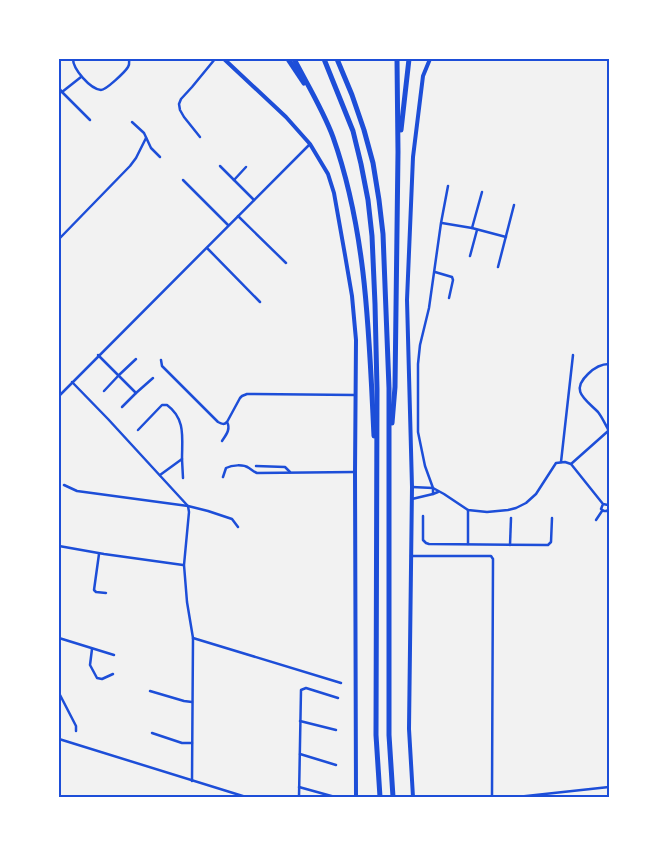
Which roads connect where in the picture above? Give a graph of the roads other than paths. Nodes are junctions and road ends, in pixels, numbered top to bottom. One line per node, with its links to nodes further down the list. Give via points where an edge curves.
1 (73, 59): 12 (street)
2 (129, 59): 12 (street, via 128,67 107,88 96,88)
3 (215, 59): 18 (street, via 181,99 179,107)
4 (224, 59): 20 (main road)
5 (288, 59): 15 (highway)
6 (294, 59): 15 (highway)
7 (324, 59): 76 (highway, via 353,132 368,200 375,304)
8 (337, 59): 65 (highway, via 364,130 379,200 383,234)
9 (397, 59): 21 (highway)
10 (409, 59): 21 (highway)
11 (430, 59): 73 (main road, via 424,76 413,157 407,300)
12 (81, 77): 14 (street)
13 (59, 88): 14 (street)
14 (62, 92): 16 (street)
15 (321, 111): 76 (highway, via 339,156 359,244 368,315)
16 (90, 120)
17 (132, 122): 19 (street)
18 (200, 137)
19 (146, 138): 22 (street); 37 (street, via 130,166)
20 (310, 144): 29 (street); 55 (main road, via 328,174 344,247 355,320)
21 (398, 152): 65 (highway, via 395,387)
22 (160, 157)
23 (220, 166): 26 (street)
24 (246, 167): 26 (street)
25 (184, 180): 33 (street)
26 (234, 180): 29 (street)
27 (448, 186): 32 (street)
28 (482, 192): 34 (street)
29 (254, 200): 31 (street)
30 (514, 205): 36 (street)
31 (238, 216): 33 (street); 40 (street)
32 (441, 223): 34 (street); 42 (street)
33 (228, 225): 38 (street)
34 (472, 228): 35 (street)
35 (477, 230): 36 (street); 39 (street)
36 (506, 237): 41 (street)
37 (59, 239)
38 (206, 247): 44 (street); 46 (street)
39 (470, 256)
40 (286, 263)
41 (498, 267)
42 (435, 272): 43 (street, via 452,277); 74 (street, via 420,345 418,376 419,442)
43 (449, 298)
44 (260, 302)
45 (573, 354): 63 (street)
46 (98, 356): 50 (street); 52 (street)
47 (136, 359): 50 (street)
48 (161, 360): 58 (street, via 162,366 218,422)
49 (609, 364): 60 (street, via 594,369 579,387 581,395)
50 (119, 375): 53 (street); 54 (street)
51 (152, 378): 54 (street)
52 (72, 382): 56 (street); 69 (street)
53 (104, 391)
54 (136, 393): 57 (street)
55 (355, 395): 58 (street, via 247,394 240,398); 68 (main road)
56 (59, 396)
57 (122, 407)
58 (227, 422): 61 (street, via 228,432)
59 (138, 430): 62 (street, via 162,406 168,405 180,420)
60 (609, 431): 64 (street)
61 (222, 441)
62 (182, 459): 69 (street); 71 (street)
63 (561, 462): 64 (street); 82 (street, via 556,463 536,494 526,503 508,510)
64 (571, 464): 79 (street)
65 (390, 465): 123 (highway, via 389,735)
66 (256, 466): 67 (street, via 285,467)
67 (290, 472): 68 (street); 70 (street, via 257,473 248,467 233,466 226,468)
68 (355, 472): 118 (main road)
69 (160, 475): 81 (street)
70 (223, 477)
71 (183, 478)
72 (64, 485): 81 (street, via 77,491)
73 (412, 487): 74 (street); 78 (main road)
74 (433, 488): 75 (street); 77 (street)
75 (438, 492): 77 (street); 82 (street)
76 (376, 494): 122 (highway, via 376,735)
77 (433, 494): 78 (street)
78 (412, 499): 94 (main road)
79 (603, 504): 80 (street); 83 (street)
80 (608, 504): 84 (street)
81 (188, 506): 89 (street, via 232,519); 95 (street)
82 (468, 510): 90 (street)
83 (602, 510): 84 (street); 88 (street)
84 (608, 512)
85 (423, 516): 90 (street, via 423,540 426,543)
86 (511, 518): 91 (street)
87 (552, 518): 91 (street, via 550,544)
88 (596, 520)
89 (238, 527)
90 (468, 544): 91 (street)
91 (510, 544)
92 (59, 546): 93 (street)
93 (99, 554): 95 (street); 96 (street, via 94,590)
94 (411, 556): 124 (main road, via 409,729); 125 (street, via 491,556 493,559)
95 (184, 565): 98 (street)
96 (106, 594)
97 (59, 638): 99 (street)
98 (193, 638): 102 (street); 106 (street)
99 (92, 649): 100 (street); 101 (street, via 90,665 97,678)
100 (114, 655)
101 (113, 674)
102 (341, 683)
103 (150, 691): 106 (street)
104 (59, 693): 109 (street)
105 (338, 698): 107 (street, via 302,688)
106 (192, 702): 112 (street)
107 (300, 721): 108 (street); 113 (street)
108 (336, 730)
109 (76, 731)
110 (152, 733): 112 (street)
111 (59, 739): 115 (street)
112 (192, 743): 115 (street)
113 (300, 754): 114 (street); 116 (street)
114 (336, 765)
115 (192, 781): 119 (street)
116 (299, 787): 120 (street); 121 (street)
117 (609, 787): 127 (street)
118 (356, 796)
119 (246, 797)
120 (299, 797)
121 (335, 797)
122 (380, 797)
123 (393, 797)
124 (413, 797)
125 (492, 797)
126 (517, 797): 127 (street)
127 (530, 797)

